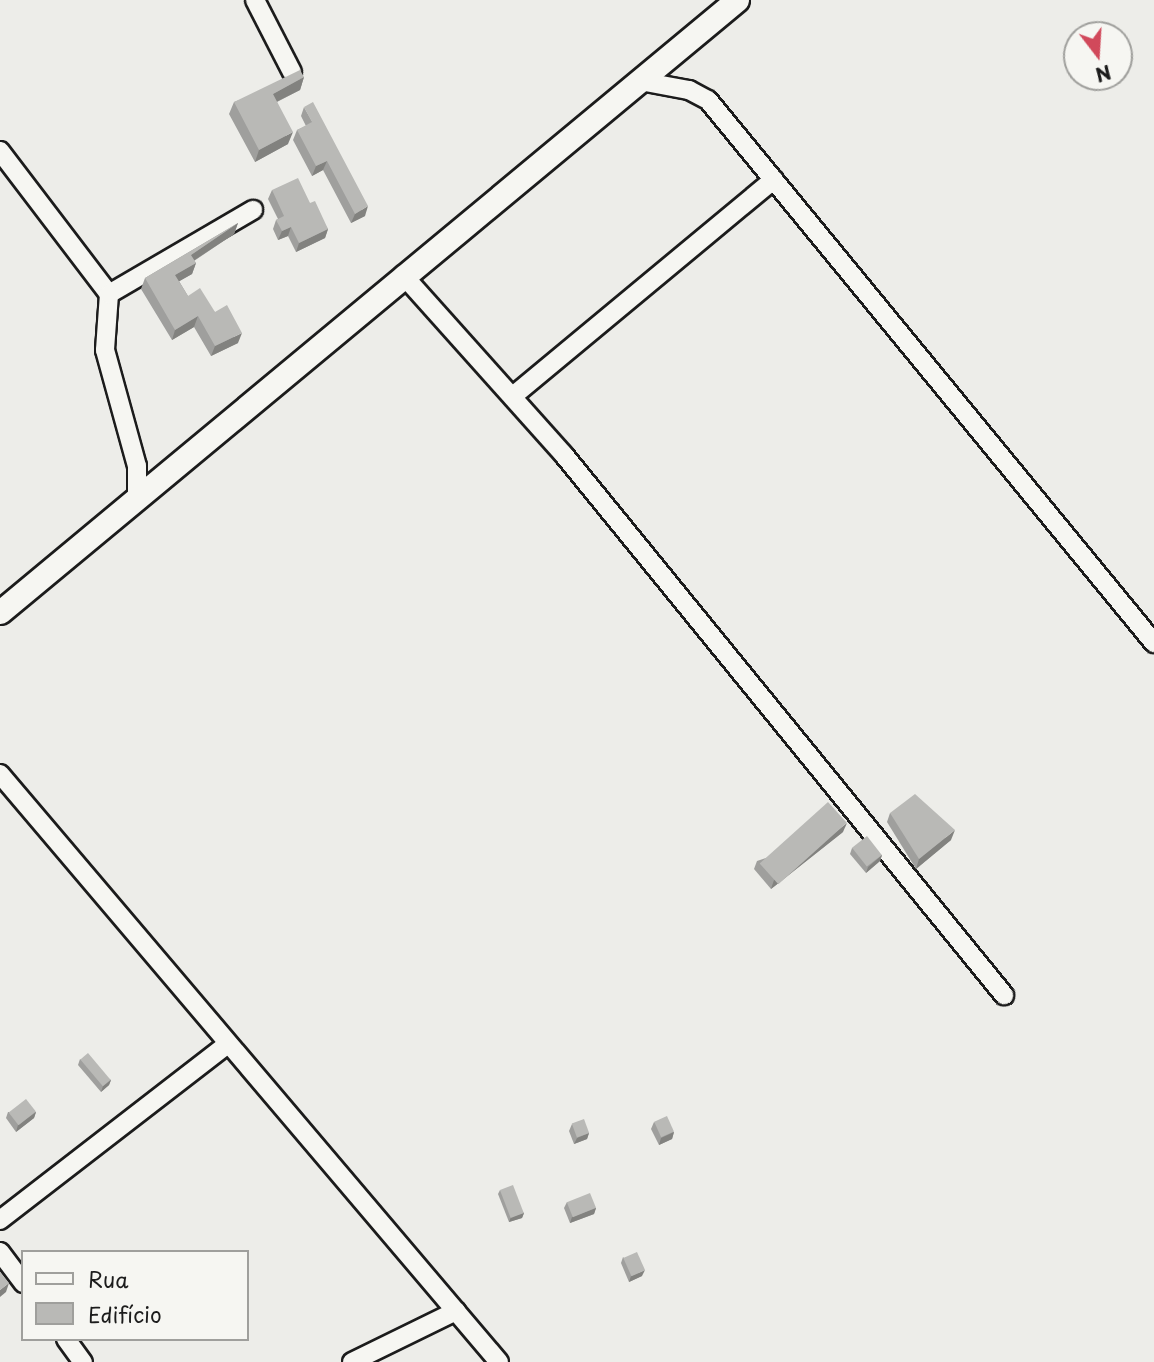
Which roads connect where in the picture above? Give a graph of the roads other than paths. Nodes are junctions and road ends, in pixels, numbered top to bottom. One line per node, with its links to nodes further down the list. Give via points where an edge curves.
1 (255, 0): 3 (street)
2 (724, 4): 4 (main road)
3 (292, 72)
4 (640, 81): 6 (street, via 701,94); 8 (main road)
5 (0, 150): 9 (street)
6 (774, 179): 10 (street); 13 (street)
7 (253, 210): 9 (street)
8 (402, 275): 10 (street); 11 (main road)
9 (109, 293): 11 (street, via 105,350 136,466)
10 (513, 396): 15 (street)
11 (137, 499): 12 (main road)
12 (0, 612)
13 (1154, 643)
14 (0, 774): 16 (street)
15 (1004, 995)
16 (228, 1044): 17 (street); 20 (street)
17 (0, 1220)
18 (0, 1252): 19 (street)
19 (21, 1280)
20 (456, 1311): 23 (street); 24 (street)
21 (67, 1341): 22 (street)
22 (83, 1362)
23 (352, 1362)
24 (499, 1362)

